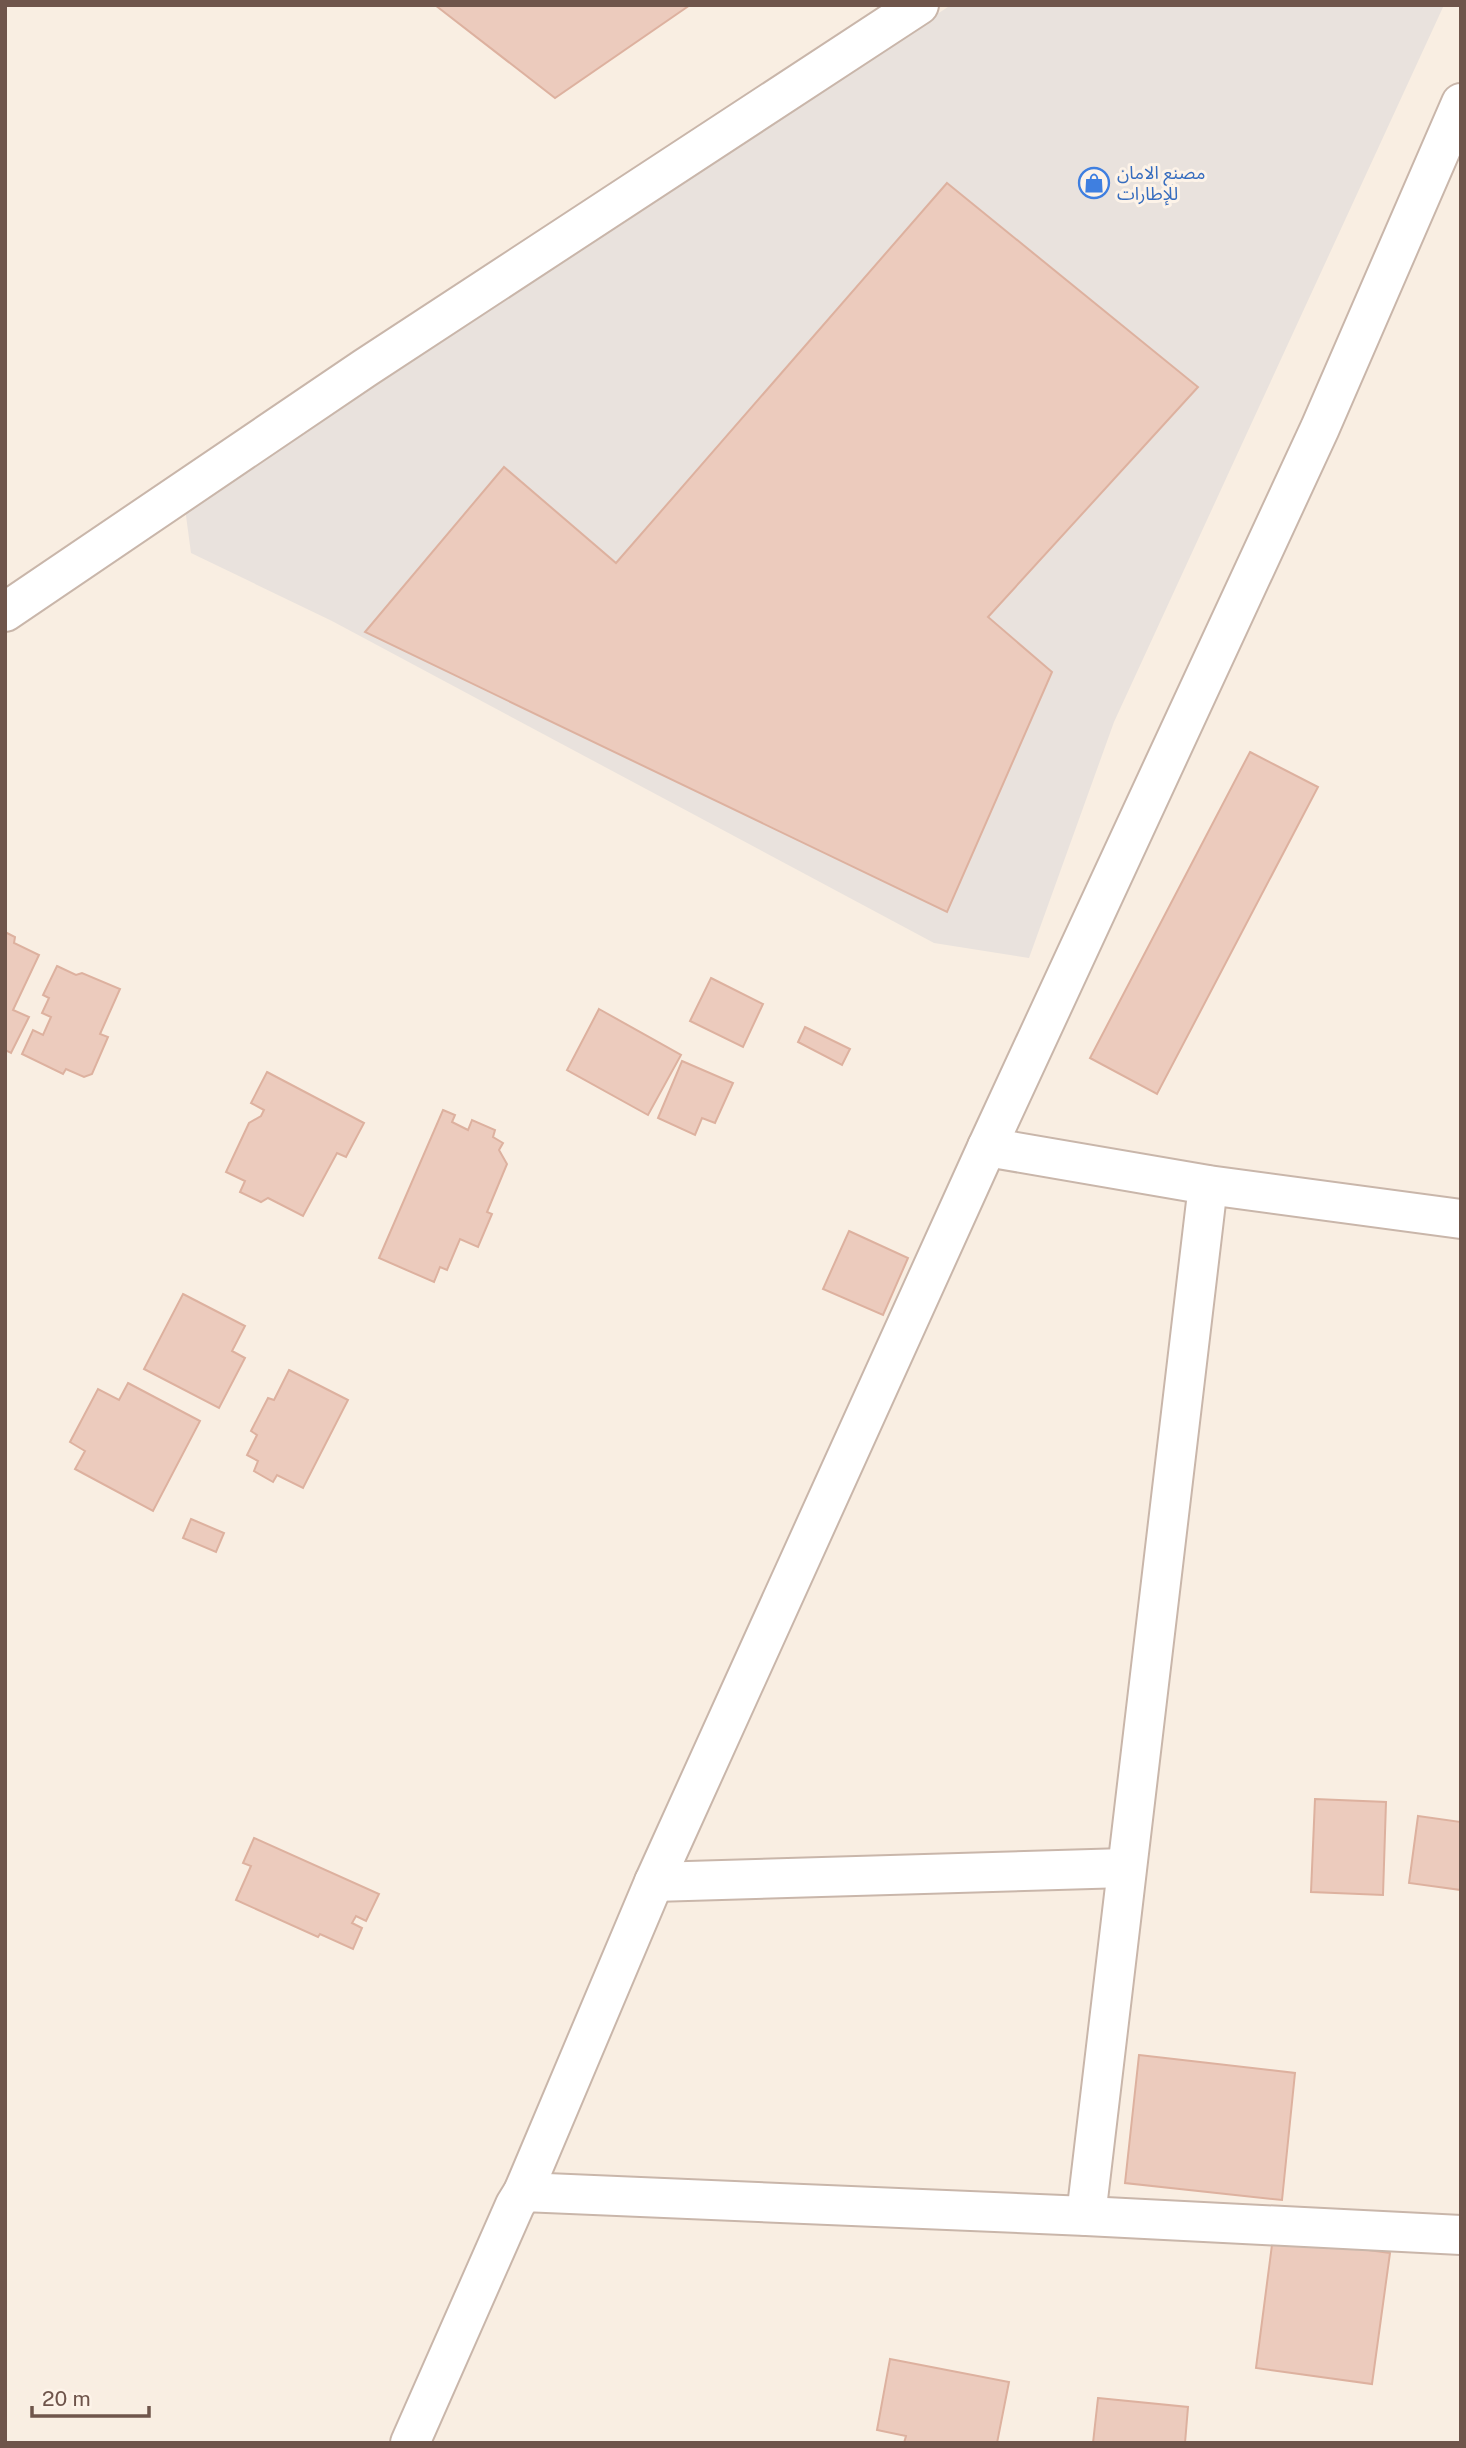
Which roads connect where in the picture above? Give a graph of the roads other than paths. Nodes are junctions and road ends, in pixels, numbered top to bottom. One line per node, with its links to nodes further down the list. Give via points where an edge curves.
1 (901, 10): 3 (street)
2 (1461, 103): 4 (street, via 1320,428)
3 (5, 611)
4 (987, 1147): 5 (street); 8 (street)
5 (1208, 1185): 6 (street); 7 (street)
6 (1461, 1219)
7 (1125, 1868): 8 (street); 10 (street)
8 (654, 1882): 9 (street)
9 (523, 2192): 10 (street); 12 (street)
10 (1086, 2216): 11 (street)
11 (1461, 2235)
12 (410, 2443)

